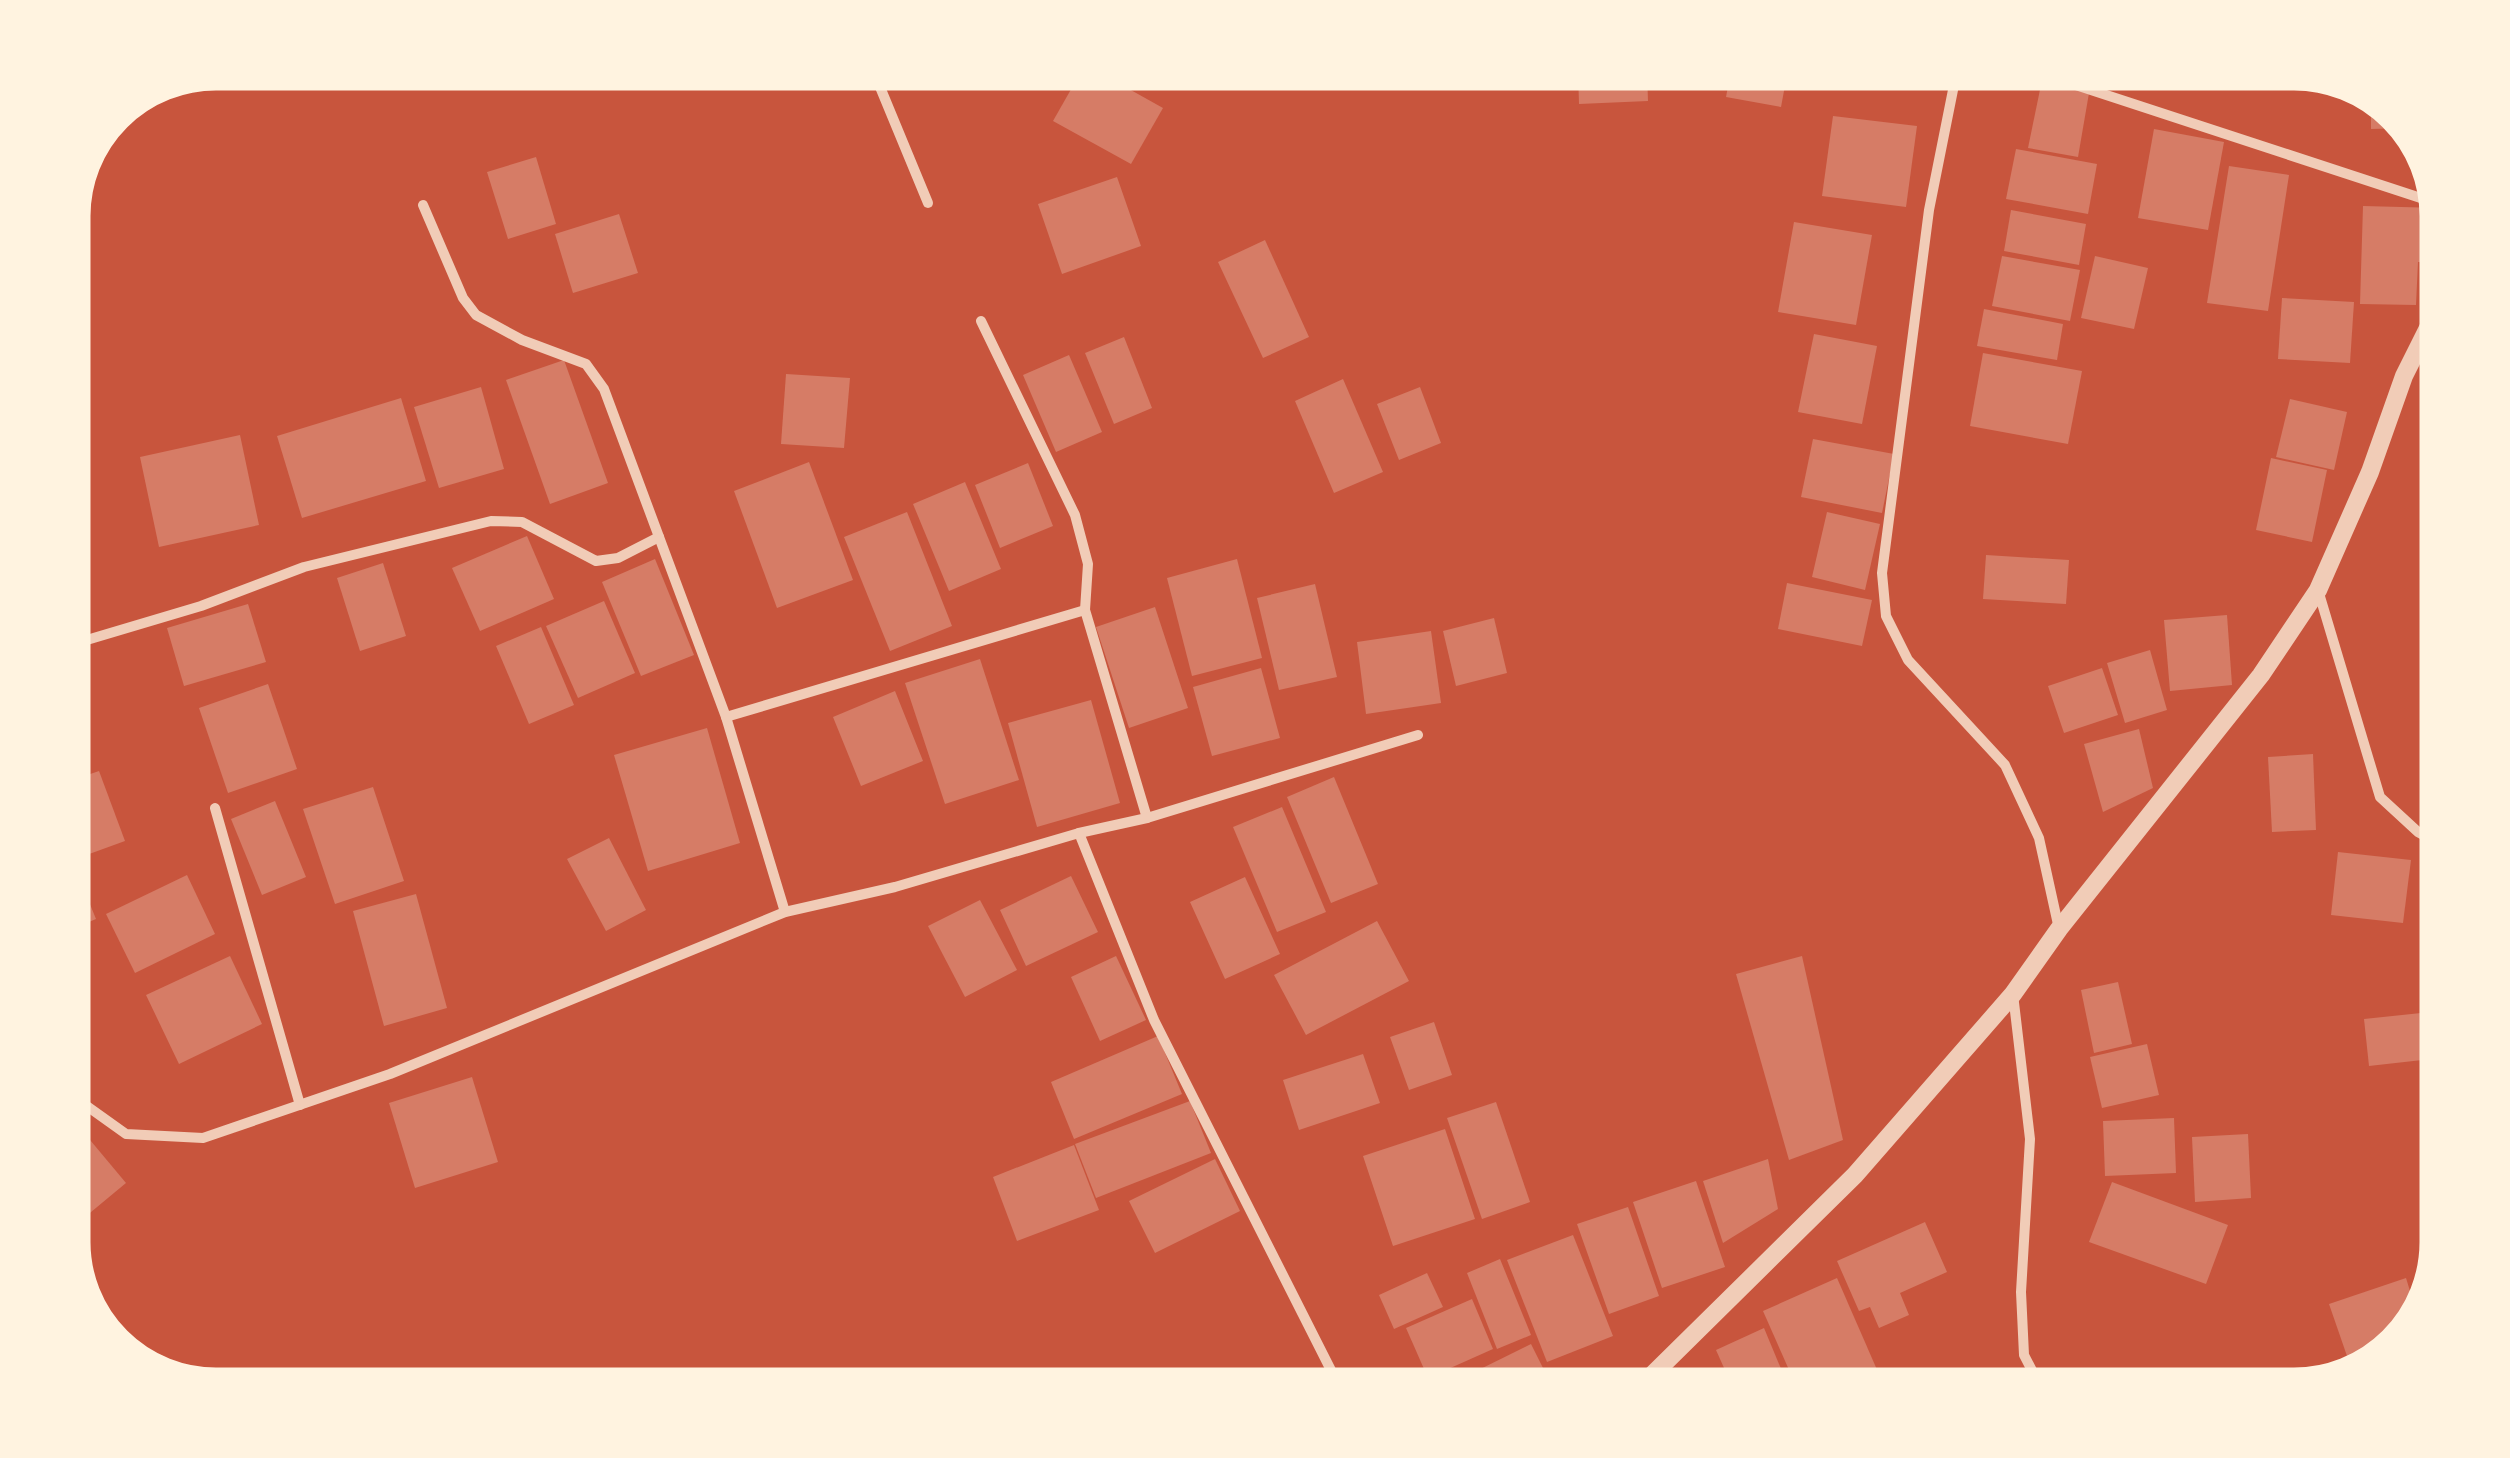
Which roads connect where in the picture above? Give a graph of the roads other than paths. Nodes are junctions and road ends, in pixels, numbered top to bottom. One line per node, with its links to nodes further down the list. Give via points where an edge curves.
1 (880, 88): 5 (street)
2 (1953, 88): 20 (street, via 1928,210 1882,573 1886,616 1908,660 2005,766 2040,838)
3 (2087, 88): 4 (street)
4 (2421, 198)
5 (928, 203)
6 (424, 205): 9 (street, via 476,315 586,364 604,389)
7 (981, 321): 11 (street, via 1074,514 1088,564)
8 (2422, 340): 10 (street)
9 (659, 537): 12 (street, via 618,558 596,561 522,522 490,520 304,568); 13 (street)
10 (2318, 590): 18 (street, via 2380,797); 20 (street, via 2262,675)
11 (1085, 610): 13 (street); 16 (street)
12 (88, 639)
13 (726, 717): 19 (street)
14 (1418, 735): 16 (street)
15 (215, 808): 22 (street)
16 (1147, 818): 17 (street)
17 (1079, 832): 19 (street); 24 (street, via 1154,1020)
18 (2422, 834)
19 (785, 912): 22 (street, via 594,994)
20 (2059, 928): 21 (street)
21 (2013, 994): 25 (street, via 1854,1175); 26 (street, via 2030,1139 2021,1292 2024,1356)
22 (300, 1105): 23 (street, via 202,1138 126,1134)
23 (88, 1107)
24 (1330, 1370)
25 (1657, 1370)
26 (2031, 1370)

